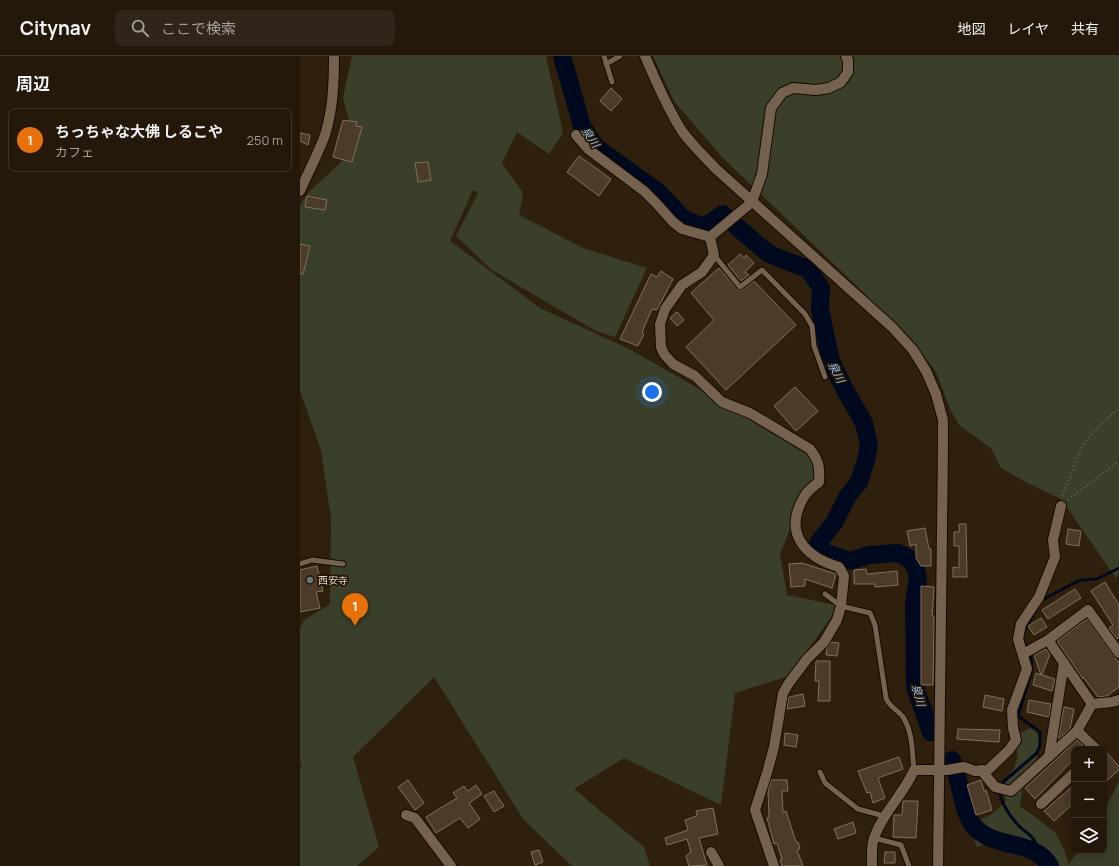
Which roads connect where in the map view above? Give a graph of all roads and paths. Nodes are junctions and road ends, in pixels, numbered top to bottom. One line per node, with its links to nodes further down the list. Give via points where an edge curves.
1 (334, 56): 9 (street, via 331,109 324,136)
2 (604, 56): 6 (lane)
3 (620, 56): 6 (lane)
4 (645, 56): 10 (street, via 670,110 683,131 697,150)
5 (846, 56): 10 (street, via 848,72 841,82 829,88 816,90 793,88 782,93 771,108 762,174)
6 (606, 64): 7 (lane)
7 (612, 82)
8 (576, 135): 11 (street, via 588,149 644,191 682,229)
9 (300, 192)
10 (752, 202): 11 (street); 31 (street, via 892,327 913,350 936,394 943,420)
11 (710, 237): 12 (street)
12 (714, 255): 13 (lane, via 740,287 762,270 805,314 812,326 814,346); 20 (street, via 702,272 682,285 665,309 660,324 661,347 673,364 695,376 722,402 750,413 810,449 816,457 820,468 819,482 804,496 795,517 795,530 801,544 813,556 840,567 844,576)
13 (825, 377)
14 (1119, 408): 16 (path, via 1090,435 1081,450 1061,498)
15 (1119, 461): 16 (path)
16 (1061, 506): 22 (street, via 1053,540 1055,557 1039,597 1021,624 1018,639)
17 (300, 564): 18 (lane, via 312,560)
18 (343, 564)
19 (825, 594): 20 (lane)
20 (842, 606): 30 (lane, via 870,613 875,625 886,698 902,716 909,729); 42 (street, via 824,642 807,659 783,693 769,767 755,810)
21 (1048, 640): 22 (street); 23 (street, via 1088,610); 24 (street)
22 (1026, 652): 32 (street, via 1026,669 1012,710 1016,740 988,770)
23 (1119, 653)
24 (1064, 663): 26 (street); 29 (street)
25 (1119, 700): 26 (street)
26 (1092, 704): 27 (street)
27 (1077, 731): 28 (street); 29 (street)
28 (1093, 746)
29 (1048, 757): 32 (street, via 1011,790 995,787)
30 (914, 770): 31 (street); 37 (street, via 909,783)
31 (943, 770): 32 (street, via 964,767 975,771); 45 (street)
32 (982, 770)
33 (820, 772): 37 (lane, via 824,783 858,809)
34 (1071, 776): 35 (street)
35 (1041, 804)
36 (406, 815): 40 (street, via 415,818)
37 (884, 816): 38 (street)
38 (874, 838): 43 (street); 44 (lane, via 901,845)
39 (711, 852): 41 (street)
40 (451, 866)
41 (719, 866)
42 (774, 866)
43 (872, 866)
44 (909, 866)
45 (938, 866)

